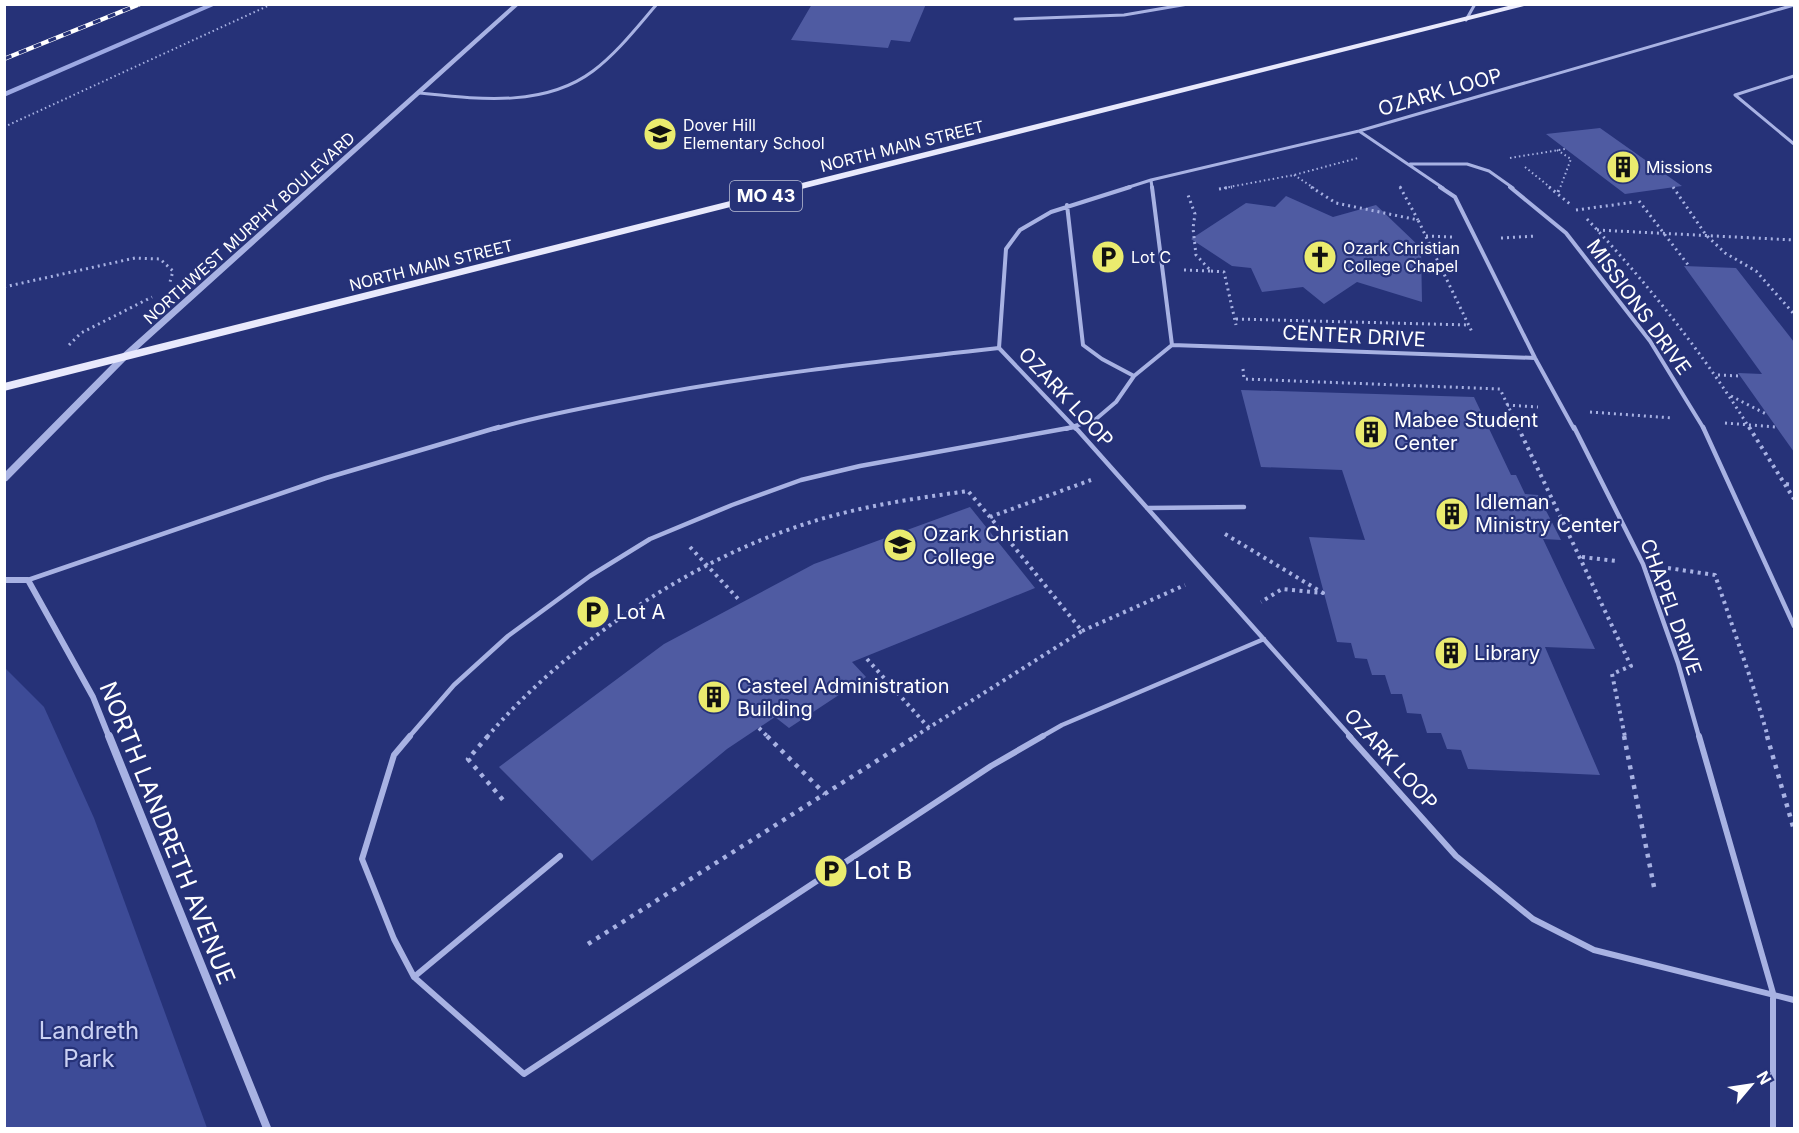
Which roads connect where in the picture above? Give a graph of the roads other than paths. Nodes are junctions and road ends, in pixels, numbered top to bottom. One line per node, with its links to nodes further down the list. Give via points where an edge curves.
1 (518, 4): 10 (street, NORTHWEST MURPHY BOULEVARD)
2 (657, 4): 10 (lane, via 593,72 569,86 503,99)
3 (1188, 4): 7 (lane, via 1124,15)
4 (1475, 4): 8 (lane)
5 (1528, 4): 8 (main road, NORTH MAIN STREET / MO 43)
6 (1794, 5): 11 (lane, OZARK LOOP)
7 (1015, 19)
8 (1466, 20): 18 (main road, NORTH MAIN STREET / MO 43)
9 (1794, 76): 12 (lane, via 1735,95)
10 (419, 93): 18 (street, NORTHWEST MURPHY BOULEVARD)
11 (1359, 131): 13 (lane, CHAPEL DRIVE); 14 (lane, OZARK LOOP)
12 (1794, 144)
13 (1410, 164): 19 (lane, CHAPEL DRIVE, via 1455,197); 28 (lane, MISSIONS DRIVE, via 1467,164 1489,171 1566,233 1650,341 1700,421)
14 (1151, 180): 15 (lane, OZARK LOOP); 16 (lane)
15 (1067, 205): 17 (lane, OZARK LOOP, via 1020,230 1006,249); 20 (lane, via 1083,345)
16 (1172, 345): 19 (lane, CENTER DRIVE); 20 (lane)
17 (999, 348): 22 (lane, OZARK LOOP); 27 (lane, via 817,368 673,390 527,419 326,478)
18 (124, 357): 21 (main road, NORTH MAIN STREET / MO 43); 23 (street, NORTHWEST MURPHY BOULEVARD)
19 (1535, 358): 32 (lane, CHAPEL DRIVE, via 1643,564 1678,663)
20 (1134, 376): 22 (lane, via 1116,402 1096,419)
21 (4, 387)
22 (1075, 427): 25 (lane, OZARK LOOP); 31 (lane, via 801,480 650,539 590,576 508,636 454,686 393,755 362,859)
23 (4, 478)
24 (1244, 507): 25 (lane)
25 (1147, 508): 29 (lane, OZARK LOOP)
26 (4, 580): 27 (street)
27 (28, 580): 34 (street, NORTH LANDRETH AVENUE, via 93,697)
28 (1794, 626)
29 (1264, 639): 31 (lane, via 1062,725 991,766 524,1074); 32 (lane, OZARK LOOP, via 1456,856 1533,919 1594,950)
30 (560, 856): 31 (lane)
31 (414, 978)
32 (1773, 993): 33 (lane, OZARK LOOP); 35 (lane, CHAPEL DRIVE)
33 (1794, 1000)
34 (267, 1128)
35 (1773, 1128)

